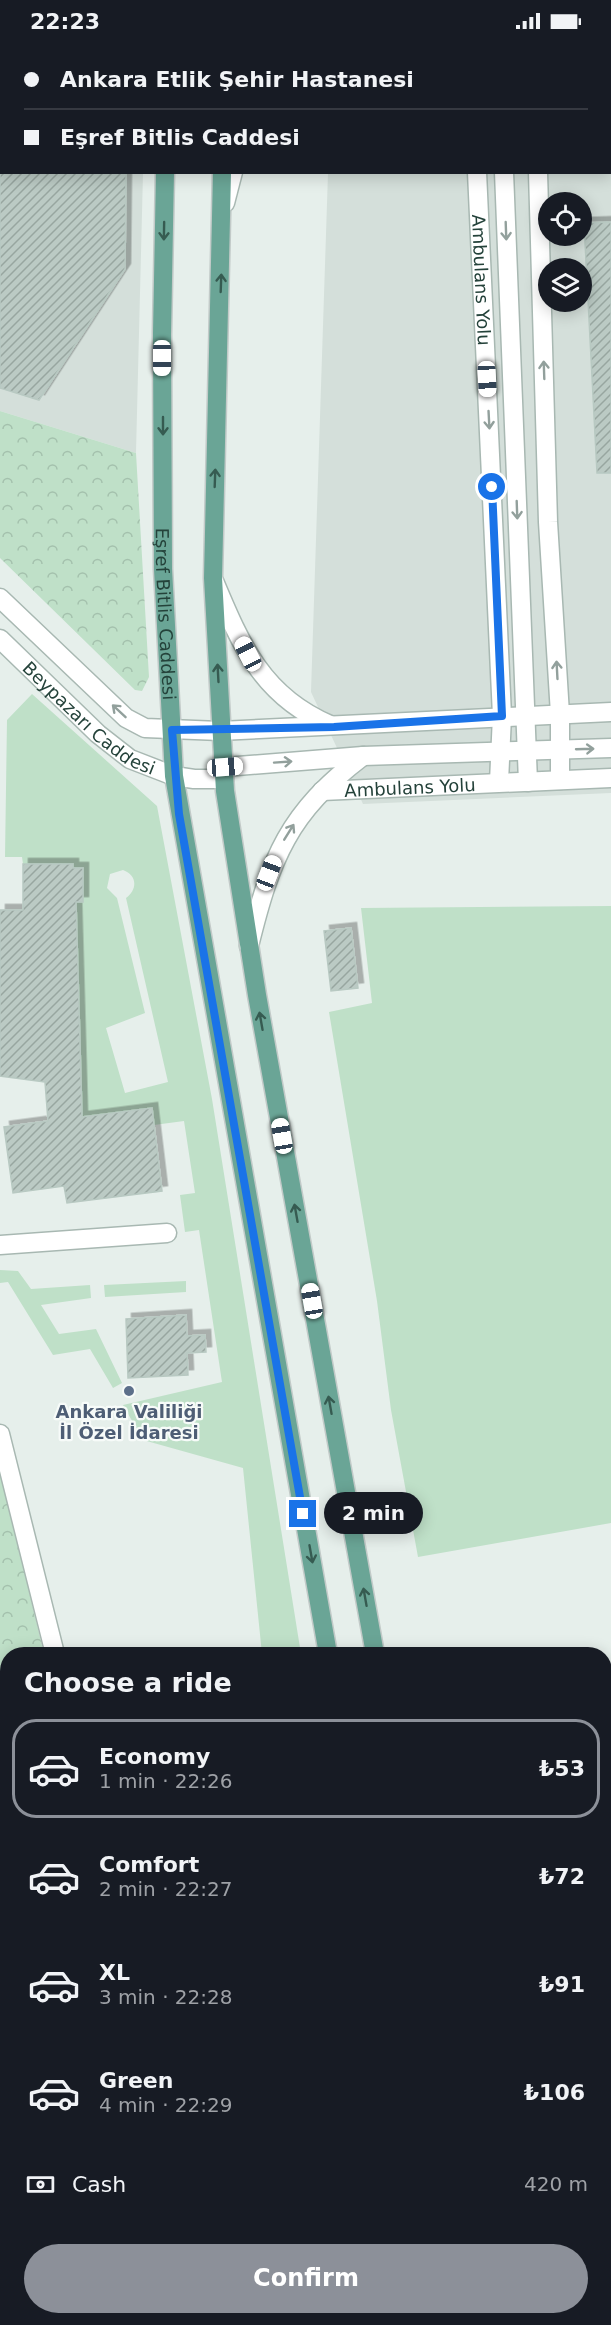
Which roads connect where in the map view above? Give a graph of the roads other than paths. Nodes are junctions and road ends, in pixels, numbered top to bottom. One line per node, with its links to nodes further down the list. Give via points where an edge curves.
1 (165, 174): 16 (main road, Eşref Bitlis Caddesi, one-way to 16, via 163,557)
2 (222, 174): 7 (main road)
3 (232, 174): 7 (street)
4 (477, 174): 14 (street, Ambulans Yolu, one-way to 14)
5 (504, 174): 13 (street, one-way to 13)
6 (538, 174): 12 (street, one-way to 6, via 548,522)
7 (222, 216): 8 (main road, one-way to 7)
8 (213, 578): 15 (street, via 248,654 269,683 299,709); 17 (main road, one-way to 8)
9 (0, 598): 16 (street, Beypazarı Caddesi, one-way to 9, via 145,728 126,718)
10 (0, 639): 24 (street, Beypazarı Caddesi, via 115,749 142,765)
11 (611, 712): 12 (street, Beypazarı Caddesi)
12 (560, 714): 13 (street, Beypazarı Caddesi); 19 (street)
13 (527, 715): 14 (street, Beypazarı Caddesi); 20 (street)
14 (502, 716): 15 (street, Beypazarı Caddesi); 21 (street, Ambulans Yolu)
15 (334, 727): 17 (street, Beypazarı Caddesi)
16 (172, 730): 17 (street, Beypazarı Caddesi); 24 (main road, Eşref Bitlis Caddesi)
17 (220, 731): 23 (main road)
18 (611, 748): 19 (street, Beypazarı Caddesi, one-way to 18)
19 (560, 750): 20 (street, Beypazarı Caddesi); 26 (street)
20 (528, 751): 21 (street, Beypazarı Caddesi); 28 (street)
21 (501, 752): 22 (street, Beypazarı Caddesi); 27 (street, Ambulans Yolu)
22 (363, 756): 23 (street, Beypazarı Caddesi, one-way to 22); 29 (street)
23 (224, 773): 24 (street, Beypazarı Caddesi, via 194,780); 30 (main road)
24 (174, 776): 35 (main road, Eşref Bitlis Caddesi, one-way to 35)
25 (611, 778): 26 (street, Ambulans Yolu)
26 (560, 780): 28 (street, Ambulans Yolu)
27 (499, 782): 28 (street, Ambulans Yolu); 29 (street, Ambulans Yolu)
28 (528, 782)
29 (322, 791): 30 (street, one-way to 29, via 273,861 296,820)
30 (249, 946): 36 (main road, one-way to 30)
31 (167, 1233): 32 (street)
32 (0, 1245)
33 (0, 1434): 34 (street)
34 (53, 1647)
35 (327, 1647)
36 (374, 1647)

